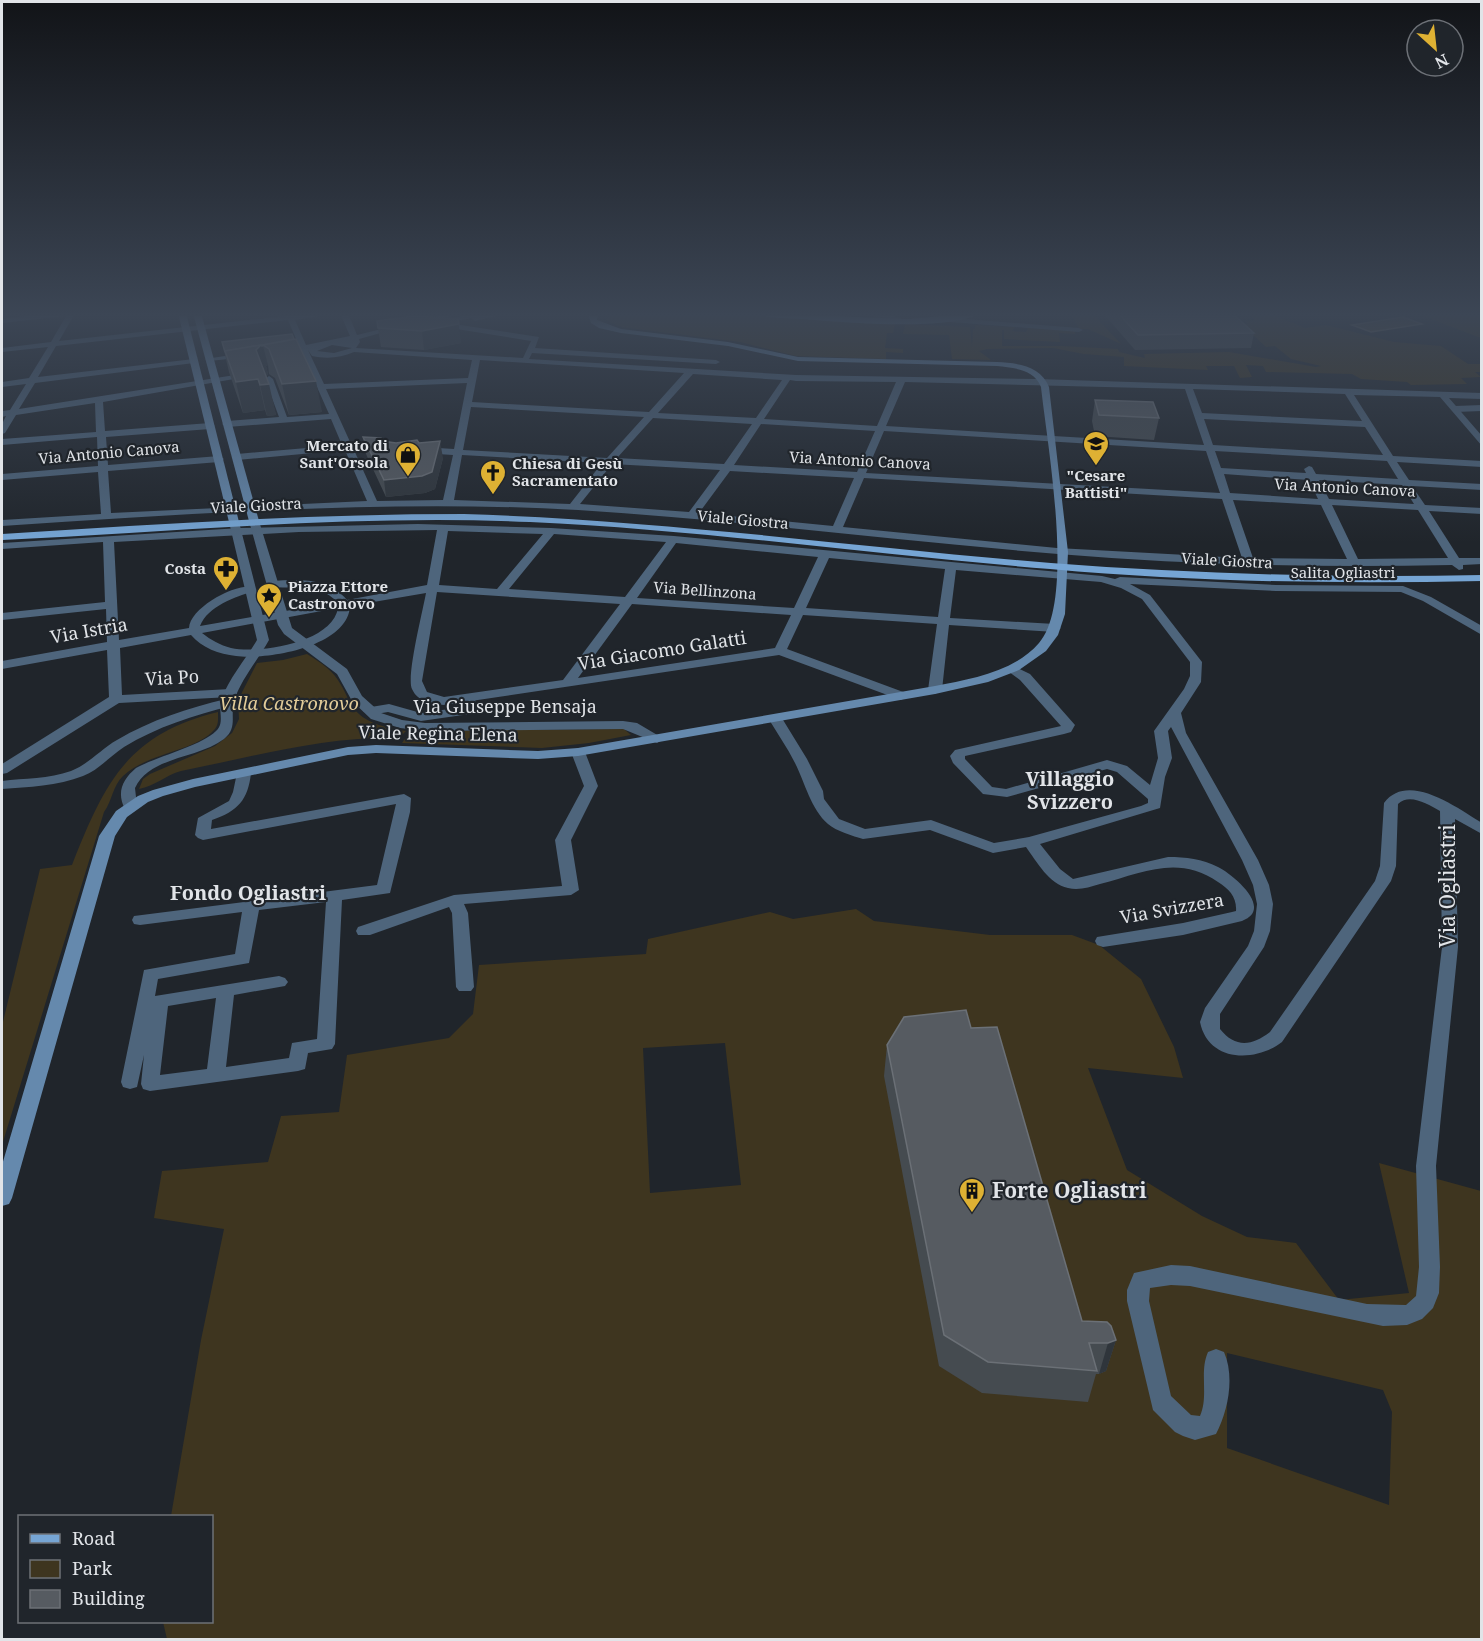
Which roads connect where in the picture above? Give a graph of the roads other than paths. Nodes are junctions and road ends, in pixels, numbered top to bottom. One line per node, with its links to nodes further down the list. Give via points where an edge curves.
1 (27, 390): 23 (street)
2 (140, 390): 23 (street)
3 (151, 390): 18 (street)
4 (201, 390): 32 (main road)
5 (218, 390): 30 (main road)
6 (273, 390): 28 (street)
7 (321, 390): 26 (street)
8 (469, 390): 19 (street)
9 (675, 390): 25 (street)
10 (779, 390): 29 (street)
11 (898, 390): 33 (street)
12 (1045, 390): 36 (main road, Viale Regina Elena)
13 (1189, 390): 27 (street)
14 (1283, 390): 15 (street)
15 (1348, 392): 16 (street); 31 (street)
16 (1443, 396): 17 (street); 22 (street)
17 (1482, 396)
18 (99, 400): 23 (street); 35 (street)
19 (466, 404): 25 (street); 43 (street)
20 (1482, 408): 22 (street)
21 (2, 409): 23 (street)
22 (1455, 409): 38 (street)
23 (14, 410): 24 (street); 34 (street)
24 (2, 414)
25 (652, 415): 29 (street); 48 (street)
26 (334, 416): 28 (street); 39 (street)
27 (1198, 416): 31 (street); 40 (street)
28 (284, 420): 30 (street)
29 (757, 421): 33 (street); 51 (street)
30 (227, 424): 45 (main road)
31 (1369, 424): 47 (street)
32 (210, 426): 35 (street); 46 (main road)
33 (883, 428): 36 (street); 53 (street)
34 (2, 431)
35 (101, 434): 37 (street); 50 (street)
36 (1050, 437): 40 (street); 57 (main road, Viale Regina Elena)
37 (2, 442)
38 (1482, 443)
39 (350, 447): 41 (street); 45 (street); 64 (street)
40 (1208, 447): 44 (street); 52 (street)
41 (391, 448)
42 (413, 450): 43 (street, Via Antonio Canova)
43 (456, 452): 48 (street, Via Antonio Canova); 61 (street)
44 (1301, 453): 47 (street); 55 (street)
45 (237, 457): 68 (main road)
46 (219, 459): 50 (street, Via Antonio Canova); 69 (main road)
47 (1392, 459): 49 (street); 56 (street)
48 (609, 461): 51 (street, Via Antonio Canova); 62 (street)
49 (1482, 464)
50 (103, 469): 54 (street, Via Antonio Canova); 67 (street)
51 (726, 469): 53 (street, Via Antonio Canova); 66 (street)
52 (1217, 471): 55 (street); 59 (street)
53 (862, 476): 57 (street, Via Antonio Canova); 72 (street)
54 (2, 477)
55 (1313, 477): 56 (street); 60 (street)
56 (1406, 482): 58 (street); 63 (street)
57 (1057, 487): 59 (street, Via Antonio Canova); 84 (main road, Viale Regina Elena)
58 (1482, 487)
59 (1226, 497): 60 (street, Via Antonio Canova); 81 (street)
60 (1325, 502): 63 (street, Via Antonio Canova); 82 (street)
61 (448, 503): 62 (street, Viale Giostra); 64 (street, Viale Giostra)
62 (573, 507): 66 (street, Viale Giostra)
63 (1421, 507): 65 (street, Via Antonio Canova); 83 (street)
64 (371, 508): 68 (main road, Viale Giostra); 84 (main road, Viale Giostra, via 656,522)
65 (1482, 511)
66 (692, 515): 72 (street, Viale Giostra)
67 (105, 517): 69 (street, Viale Giostra); 70 (street, Viale Giostra)
68 (254, 518): 69 (street, Viale Giostra); 69 (street, Viale Giostra); 71 (street, Viale Giostra); 84 (main road, Viale Giostra, via 539,520); 90 (street)
69 (233, 520): 74 (main road, Viale Giostra); 75 (main road, Viale Giostra); 76 (street, Viale Giostra); 92 (street)
70 (2, 524)
71 (443, 527): 73 (street, Viale Giostra); 93 (street)
72 (837, 528): 84 (street, Viale Giostra)
73 (551, 531): 77 (street, Viale Giostra); 94 (street)
74 (2, 532)
75 (2, 537)
76 (108, 539): 78 (street, Viale Giostra); 97 (street)
77 (674, 539): 79 (street, Viale Giostra); 95 (street)
78 (2, 546)
79 (826, 552): 85 (street, Viale Giostra); 98 (street)
80 (1482, 561): 83 (street, Viale Giostra)
81 (1249, 562): 82 (street, Viale Giostra); 84 (street, Viale Giostra)
82 (1354, 562): 83 (street, Viale Giostra)
83 (1455, 562): 86 (street)
84 (1062, 563): 85 (street, Viale Giostra); 86 (main road, Viale Giostra, via 1250,571); 89 (street); 91 (main road, Viale Giostra, via 1237,578); 103 (main road, Viale Regina Elena)
85 (951, 565): 102 (street)
86 (1463, 571): 87 (main road, Viale Giostra)
87 (1482, 571)
88 (1482, 578): 91 (main road, Viale Giostra)
89 (1102, 579): 91 (street, Salita Ogliastri, via 1276,588); 119 (street, via 1146,597 1197,662 1196,678)
90 (273, 584): 96 (street, via 320,587); 99 (street)
91 (1399, 584): 105 (street)
92 (250, 588): 101 (street); 104 (street, via 208,607)
93 (432, 588): 94 (street, Via Bellinzona); 96 (street, Via Bellinzona); 117 (street, Via Giacomo Galatti, via 417,690 421,696 442,701)
94 (500, 593): 95 (street, Via Bellinzona)
95 (629, 601): 98 (street, Via Bellinzona); 112 (street)
96 (349, 602): 99 (street, Via Bellinzona); 107 (street, via 340,621)
97 (112, 605): 100 (street); 106 (street)
98 (798, 612): 102 (street, Via Bellinzona); 108 (street)
99 (281, 615): 101 (street, Via Bellinzona); 107 (street, via 288,631)
100 (2, 617)
101 (259, 619): 104 (street, Via Istria); 109 (street, via 263,640)
102 (944, 621): 103 (street, Via Bellinzona); 113 (street)
103 (1055, 628): 111 (main road, Viale Regina Elena, via 1039,649)
104 (189, 631): 106 (street, Via Istria); 109 (street, via 214,647)
105 (1482, 631)
106 (114, 645): 110 (street, Via Istria); 116 (street)
107 (307, 645): 109 (street); 118 (street, via 342,672)
108 (780, 651): 112 (street, Via Giacomo Galatti); 114 (street, Via Giacomo Galatti)
109 (254, 655): 115 (street)
110 (2, 665)
111 (1011, 669): 113 (main road, Viale Regina Elena); 126 (street, via 1025,677 1068,725 1059,731 960,753 958,760 988,791 1007,793 1107,764 1122,769)
112 (568, 683): 117 (street, Via Giacomo Galatti)
113 (935, 690): 114 (main road, Viale Regina Elena)
114 (901, 696): 120 (main road, Viale Regina Elena)
115 (228, 698): 116 (street, Via Po); 125 (street, via 134,737 76,774); 127 (street, via 228,721 223,732 143,771 127,790)
116 (116, 699): 123 (street)
117 (468, 699): 118 (street, via 470,710 432,716 411,716 389,708)
118 (369, 711): 121 (street, Via Giuseppe Bensaja, via 412,726 623,725)
119 (1174, 713): 126 (street, via 1161,731 1165,758); 131 (street, Via Ogliastri, via 1179,733)
120 (775, 718): 121 (main road, Viale Regina Elena); 130 (street, via 800,759 817,799 834,822 862,834 931,825 993,848)
121 (657, 739): 122 (main road, Viale Regina Elena)
122 (578, 752): 124 (main road, Viale Regina Elena, via 516,755 364,749); 134 (street, via 591,786 562,840 572,890)
123 (2, 770)
124 (244, 773): 127 (main road, Viale Regina Elena, via 173,788); 133 (street, via 242,790 231,809 205,818 203,835 404,798 384,889)
125 (2, 785)
126 (1156, 798): 130 (street, via 1155,805 1146,809)
127 (130, 806): 144 (main road, Viale Regina Elena, via 107,836)
128 (1448, 810): 129 (street); 131 (street, Via Ogliastri, via 1412,794 1393,799 1388,866 1383,881 1276,1036 1266,1046 1245,1050 1223,1043 1210,1028 1209,1020 1256,947 1265,904); 145 (street, Via Ogliastri, via 1450,947 1425,1173 1430,1277 1425,1303 1404,1316 1389,1317 1190,1276 1164,1275 1142,1281 1138,1302 1161,1402 1183,1424 1207,1426 1213,1418)
129 (1482, 830)
130 (1029, 842): 132 (street, Via Svizzera, via 1059,878 1072,884 1166,861 1185,861 1207,867)
131 (1261, 885): 132 (street)
132 (1234, 886): 138 (street, Via Svizzera, via 1244,899 1244,914 1183,929)
133 (334, 895): 135 (street); 142 (street, via 326,1044 299,1048 298,1064)
134 (454, 900): 137 (street); 140 (street, via 460,913)
135 (251, 906): 136 (street); 143 (street, via 243,959 150,975)
136 (140, 920)
137 (364, 931)
138 (1103, 940)
139 (279, 982): 141 (street)
140 (465, 987)
141 (226, 990): 142 (street); 142 (street, via 160,1001 150,1084)
142 (216, 1075)
143 (130, 1082)
144 (2, 1198)
145 (1216, 1360)

